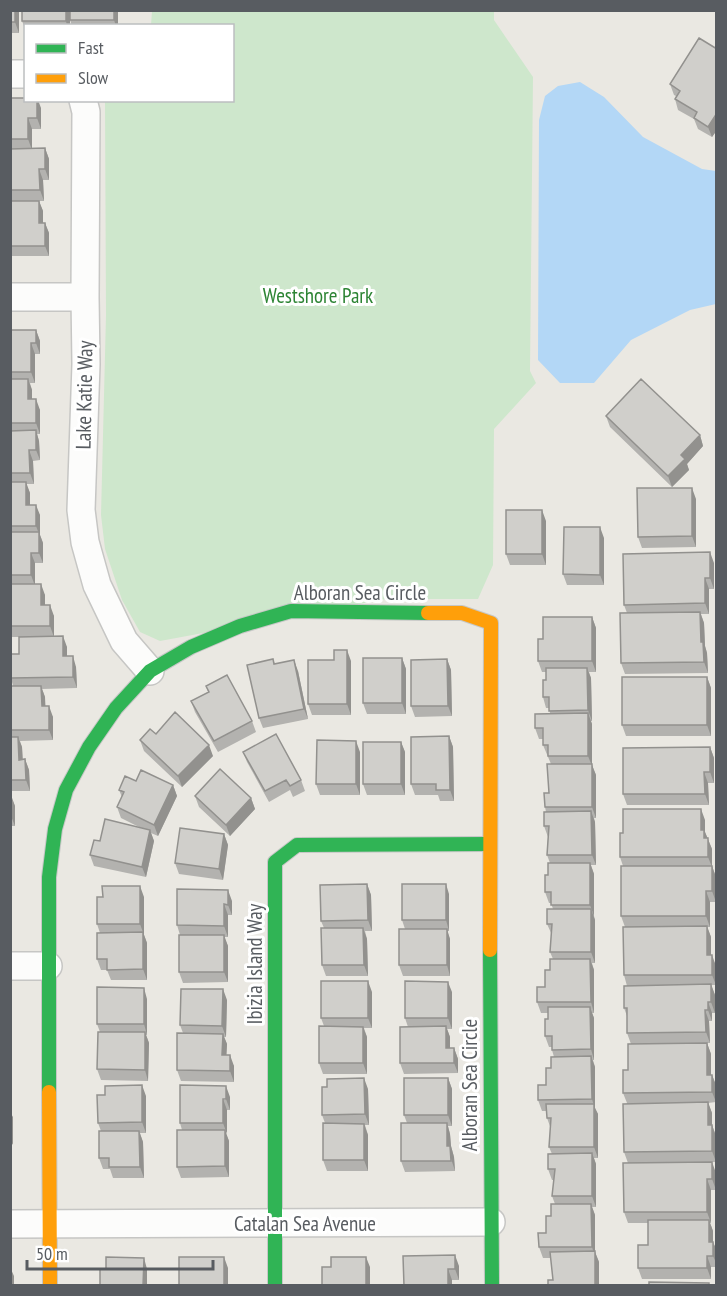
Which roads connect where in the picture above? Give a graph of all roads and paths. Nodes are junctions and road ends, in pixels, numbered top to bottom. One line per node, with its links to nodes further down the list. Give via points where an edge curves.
1 (84, 102): 3 (street, Lake Katie Way)
2 (10, 297): 3 (street)
3 (85, 297): 4 (street, Lake Katie Way, via 81,510 85,542 111,617 124,641)
4 (150, 671): 5 (street, Alboran Sea Circle, via 191,647 240,626 291,611 462,613 491,622); 7 (street, Alboran Sea Circle, via 116,708 66,790 55,829 49,877)
5 (489, 844): 8 (street, Alboran Sea Circle); 9 (street, Ibizia Island Way, via 297,845 275,862)
6 (10, 966): 7 (street)
7 (48, 966): 11 (street, Alboran Sea Circle)
8 (491, 1222): 9 (street, Catalan Sea Avenue); 14 (street, Alboran Sea Circle)
9 (274, 1223): 11 (street, Catalan Sea Avenue); 13 (street, Ibizia Island Way)
10 (10, 1224): 11 (street, Catalan Sea Avenue)
11 (50, 1224): 12 (street, Alboran Sea Circle)
12 (50, 1286)
13 (275, 1286)
14 (492, 1286)

